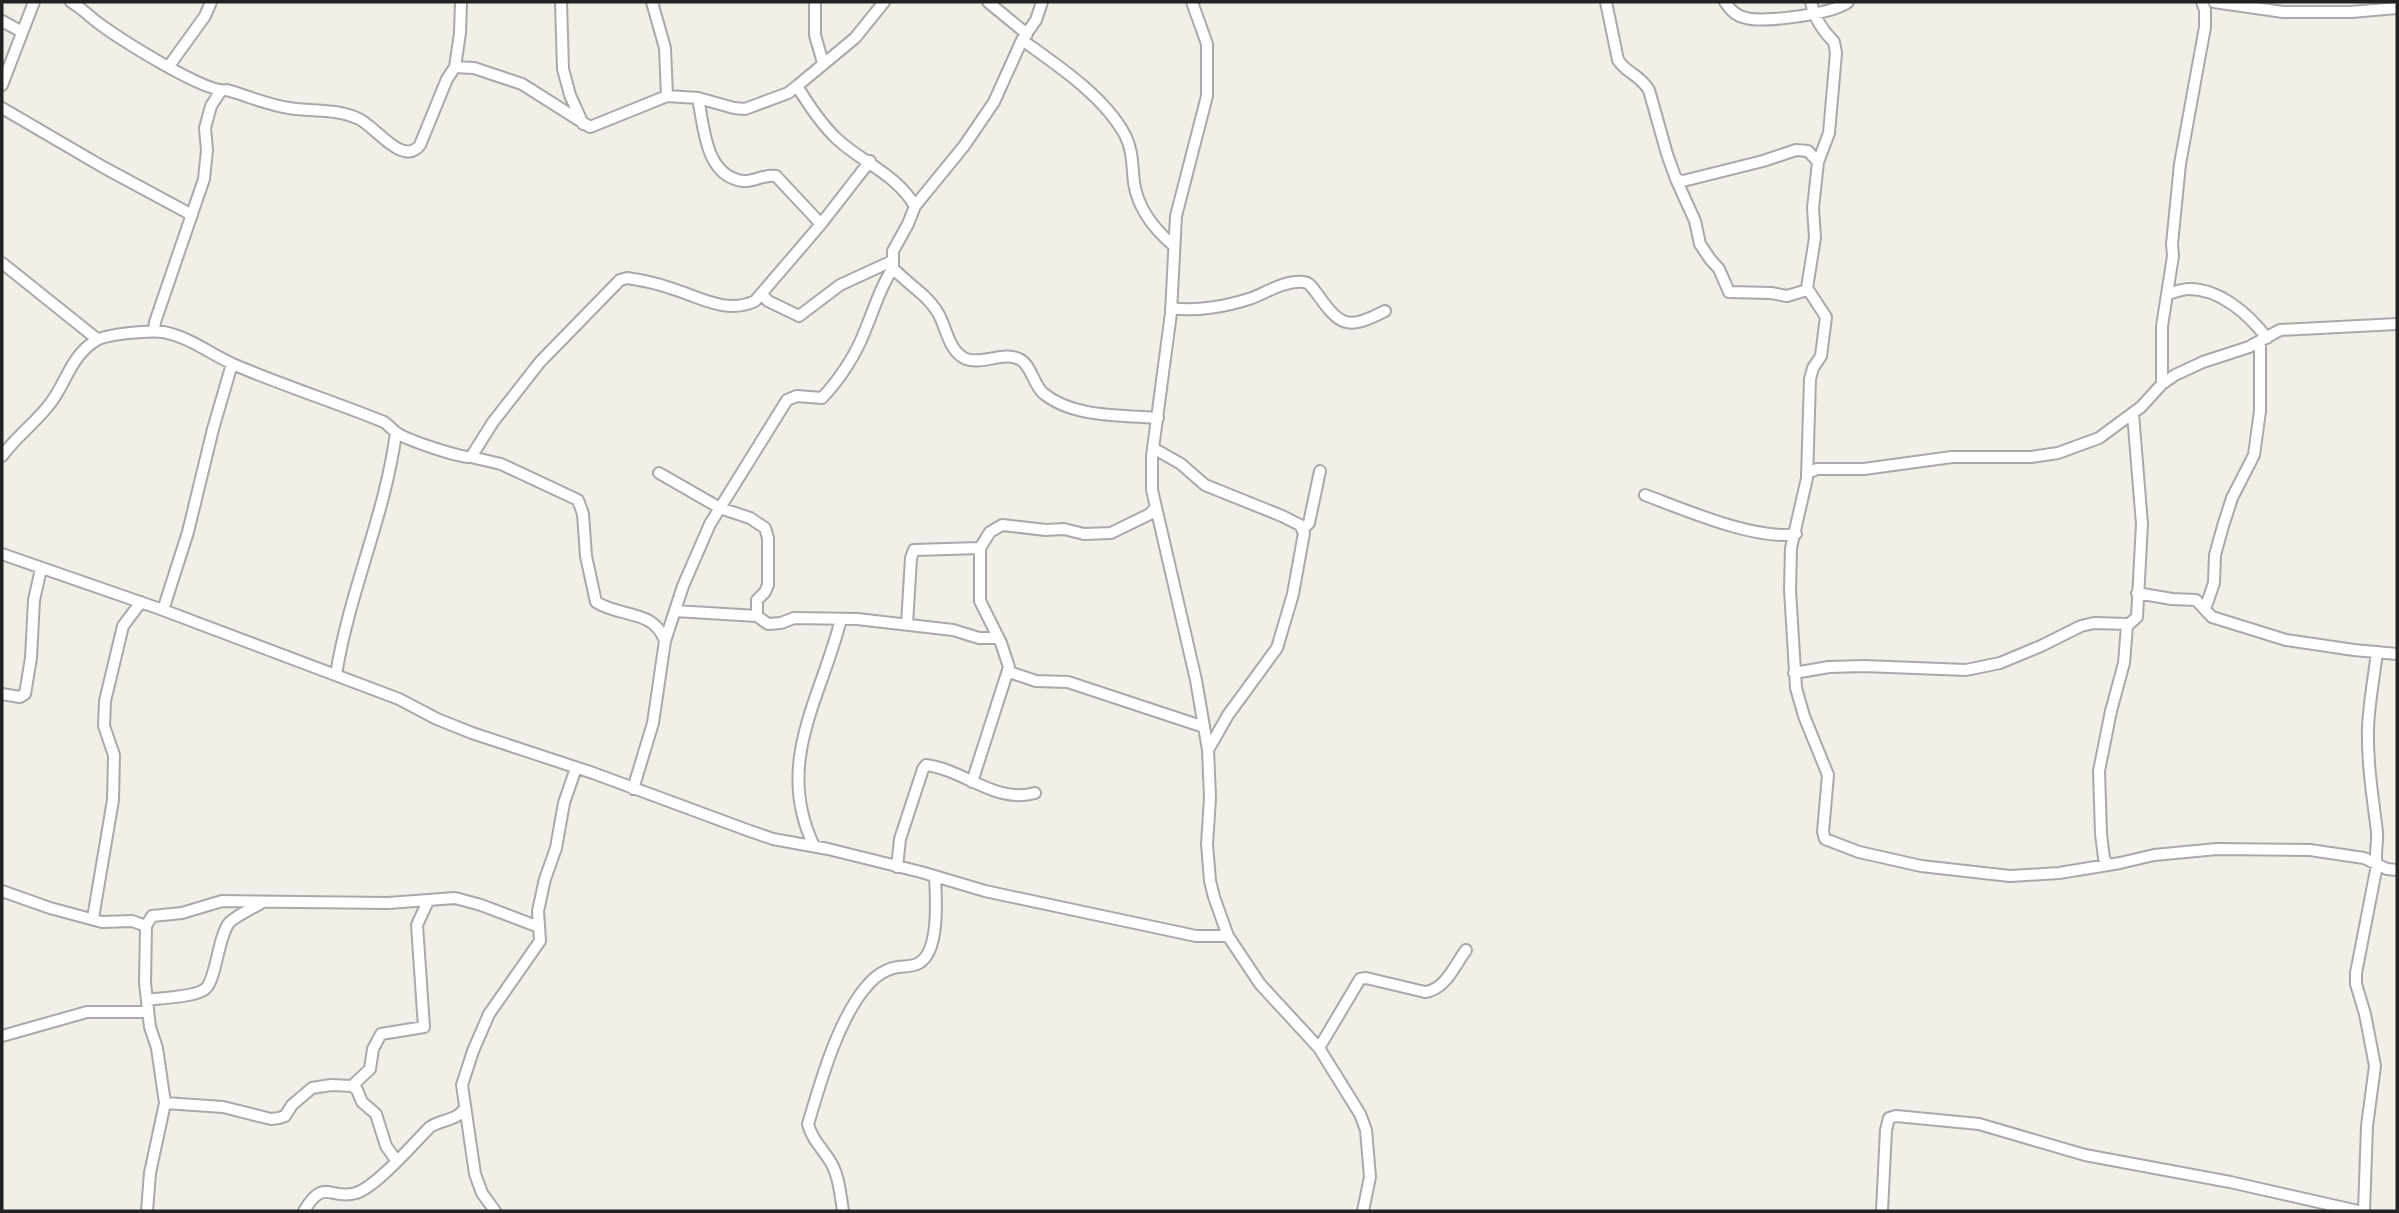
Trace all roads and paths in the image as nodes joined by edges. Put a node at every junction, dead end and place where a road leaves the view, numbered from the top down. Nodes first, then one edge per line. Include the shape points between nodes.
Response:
1 (34, 2) edge
2 (71, 2) edge
3 (211, 2) edge
4 (461, 2) edge
5 (561, 2) edge
6 (652, 2) edge
7 (815, 2) edge
8 (884, 2) edge
9 (988, 2) edge
10 (1042, 2) edge
11 (1192, 2) edge
12 (1606, 2) edge
13 (1725, 2) edge
14 (1811, 2) edge
15 (1848, 2) edge
16 (2202, 2) edge
17 (2214, 2) edge
18 (2397, 8) edge
19 (1814, 14) junction
20 (2, 21) edge
21 (22, 33) junction
22 (1025, 37) junction
23 (823, 63) junction
24 (169, 66) junction
25 (455, 67) junction
26 (2, 85) edge
27 (797, 86) junction
28 (220, 92) junction
29 (667, 96) junction
30 (698, 98) junction
31 (2, 108) edge
32 (583, 124) junction
33 (870, 161) junction
34 (1818, 162) junction
35 (1676, 179) junction
36 (915, 206) junction
37 (192, 215) junction
38 (821, 224) junction
39 (1173, 245) junction
40 (2, 263) edge
41 (893, 265) junction
42 (1807, 290) junction
43 (762, 294) junction
44 (2168, 294) junction
45 (1171, 308) junction
46 (1385, 312) dead end
47 (2397, 324) edge
48 (154, 331) junction
49 (97, 339) junction
50 (2264, 340) junction
51 (232, 364) junction
52 (2162, 384) junction
53 (2133, 414) junction
54 (1158, 418) junction
55 (396, 433) junction
56 (1153, 448) junction
57 (2, 456) edge
58 (471, 457) junction
59 (1320, 471) dead end
60 (659, 473) dead end
61 (1807, 473) junction
62 (1645, 495) dead end
63 (720, 508) junction
64 (1155, 508) junction
65 (1303, 529) junction
66 (1796, 534) junction
67 (979, 548) junction
68 (2, 554) edge
69 (41, 569) junction
70 (2137, 593) junction
71 (141, 602) junction
72 (2205, 609) junction
73 (163, 610) junction
74 (675, 611) junction
75 (757, 617) junction
76 (841, 619) junction
77 (907, 624) junction
78 (2128, 624) junction
79 (998, 638) junction
80 (665, 641) junction
81 (2377, 652) junction
82 (2397, 653) edge
83 (1009, 672) junction
84 (1794, 673) junction
85 (336, 675) junction
86 (2, 694) edge
87 (1204, 727) junction
88 (1208, 750) junction
89 (576, 768) junction
90 (972, 782) junction
91 (633, 789) junction
92 (1035, 793) dead end
93 (814, 846) junction
94 (2108, 865) junction
95 (2377, 865) junction
96 (897, 867) junction
97 (2397, 870) edge
98 (934, 876) junction
99 (2, 891) edge
100 (428, 901) junction
101 (261, 902) junction
102 (93, 918) junction
103 (146, 926) junction
104 (539, 927) junction
105 (1228, 936) junction
106 (1466, 950) dead end
107 (147, 1006) junction
108 (2, 1036) edge
109 (1319, 1048) junction
110 (352, 1086) junction
111 (165, 1103) junction
112 (465, 1108) junction
113 (396, 1160) junction
114 (147, 1211) edge
115 (304, 1211) edge
116 (495, 1211) edge
117 (843, 1211) edge
118 (1363, 1211) edge
119 (1882, 1211) edge
120 (2361, 1211) edge

1 - 21 street
2 - 24 street
3 - 24 street
4 - 25 street
5 - 32 street via 563,69
6 - 29 street via 665,48
7 - 23 street via 815,35
8 - 23 street via 855,38
9 - 22 street
10 - 22 street
11 - 39 street via 1206,44 1207,96 1180,197
12 - 35 street via 1618,60 1649,90
13 - 19 street via 1734,13 1751,19
14 - 19 street
15 - 19 street
16 - 44 street via 2205,27 2180,164
17 - 18 street via 2283,12
19 - 34 street via 1834,42 1836,53 1829,133
20 - 21 street
21 - 26 street
22 - 36 street via 994,102
22 - 39 street via 1074,78 1125,135 1146,217
23 - 27 street
24 - 28 street
25 - 28 street via 420,145 411,152 392,146 374,128 349,114 285,108 227,90
25 - 32 street via 474,68 522,84
27 - 30 street via 745,109
27 - 33 street via 836,138
28 - 37 street via 205,128 206,169
29 - 30 street
29 - 32 street via 593,127
30 - 38 street via 710,151 720,170 743,181 776,176
31 - 37 street
33 - 36 street via 902,187
33 - 38 street
34 - 35 street via 1808,151 1796,150 1683,181
34 - 42 street via 1815,239
35 - 42 street via 1700,244 1729,292 1787,296
36 - 41 street via 893,251
37 - 48 street
38 - 43 street
39 - 45 street
40 - 49 street
41 - 43 street via 840,285 799,316
41 - 54 street via 930,301 963,358 1017,357 1044,393 1065,405
41 - 63 street via 862,337 837,380 822,398 787,400
42 - 61 street via 1825,314 1826,323 1821,356 1810,379
43 - 58 street via 746,306 726,306 623,278 540,362
44 - 50 street via 2192,289 2215,296 2243,311
44 - 52 street via 2162,326
45 - 46 street via 1235,302 1302,281 1345,323
45 - 54 street
47 - 50 street via 2287,328
48 - 49 street
48 - 51 street via 191,340
49 - 57 street via 69,366 50,404
50 - 52 street via 2203,362
50 - 72 street via 2254,455 2223,526
51 - 55 street via 384,422
51 - 73 street
52 - 53 street
53 - 61 street via 2099,438 2046,455 1952,457
53 - 70 street via 2142,524
54 - 56 street
55 - 58 street via 457,457
55 - 85 street via 391,469 346,623
56 - 64 street
56 - 65 street via 1205,485 1283,516
58 - 80 street via 501,464 578,500 596,602 651,621 661,628
59 - 65 street via 1309,523
60 - 63 street
61 - 66 street
62 - 66 street via 1701,517 1774,535
63 - 74 street via 699,545
63 - 75 street via 765,528 768,585 757,600
64 - 67 street via 1111,533 1002,525 990,532
64 - 87 street
65 - 88 street via 1300,565 1277,648
66 - 84 street via 1790,590
67 - 77 street via 913,551
67 - 79 street via 980,601
68 - 69 street
69 - 71 street
69 - 86 street via 25,692 20,697
70 - 72 street via 2196,600
70 - 78 street via 2136,618
71 - 73 street
71 - 102 street via 123,626 105,701 104,726 114,755 113,800
72 - 81 street via 2212,617 2286,640
73 - 85 street
74 - 75 street
74 - 80 street
75 - 76 street via 768,624 794,618
76 - 77 street
76 - 93 street via 809,717 797,776 804,827
77 - 79 street
78 - 84 street via 2081,626 2000,663 1966,670 1864,666
78 - 94 street via 2124,663 2099,771 2101,834
79 - 83 street
80 - 91 street via 653,723
81 - 82 street
81 - 95 street via 2368,745
83 - 87 street via 1036,681 1063,681
83 - 90 street
84 - 94 street via 1804,716 1828,773 1823,834 1828,840 1921,866 2002,875 2042,875
85 - 89 street via 472,733
87 - 88 street
88 - 105 street via 1208,869
89 - 91 street
89 - 104 street via 545,879
90 - 92 street via 1011,796
90 - 96 street via 940,767 924,767 900,839
91 - 93 street via 773,839
93 - 96 street
94 - 95 street via 2217,849 2310,850 2364,858
95 - 97 street
95 - 120 street via 2356,973 2375,1066
96 - 98 street
98 - 105 street via 1196,936
98 - 117 street via 935,919 927,956 918,964 879,972 855,1001 831,1053 808,1124 836,1174
99 - 102 street
100 - 101 street
100 - 104 street via 464,900
100 - 110 street via 417,925 424,1027 381,1034 370,1069
101 - 103 street via 213,902 182,913 154,915
101 - 107 street via 229,923 205,990
102 - 103 street
103 - 107 street
104 - 112 street via 538,946 489,1014 473,1051 463,1085
105 - 109 street via 1270,997
106 - 109 street via 1434,991 1360,979
107 - 108 street via 87,1012
107 - 111 street
109 - 118 street via 1366,1130 1370,1177
110 - 111 street via 312,1088 285,1116 271,1119 223,1107
110 - 113 street via 376,1114 386,1146
111 - 114 street
112 - 113 street via 458,1116 430,1127
112 - 116 street via 475,1174
113 - 115 street via 359,1191 323,1191
119 - 120 street via 1887,1126 1889,1118 1896,1116 1979,1124 2085,1155

